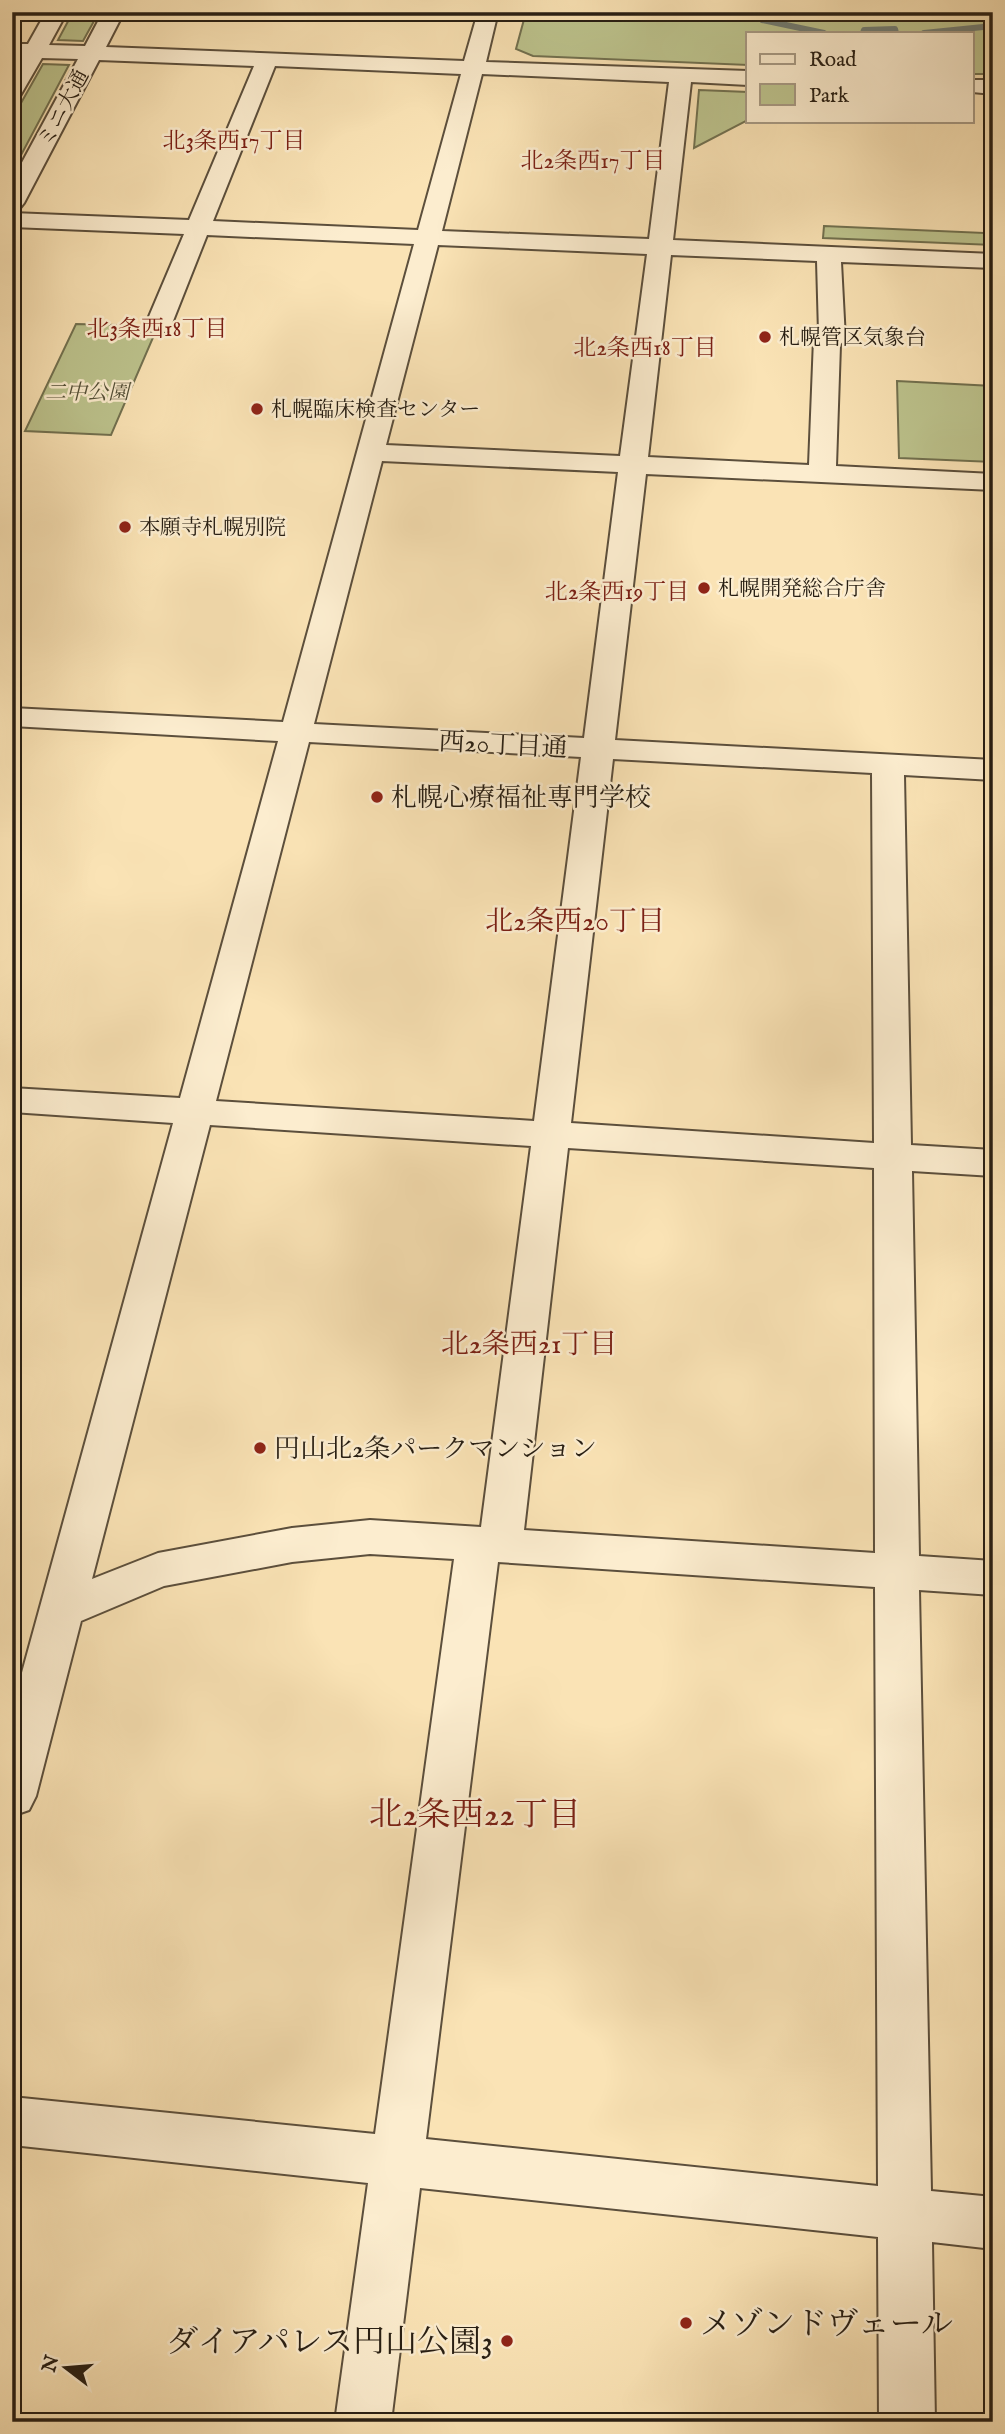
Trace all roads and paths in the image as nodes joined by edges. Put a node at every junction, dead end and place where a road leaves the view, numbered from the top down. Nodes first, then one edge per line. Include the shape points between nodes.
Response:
1 (57, 12) edge
2 (114, 12) edge
3 (488, 12) edge
4 (12, 50) edge
5 (36, 51) junction
6 (92, 53) junction
7 (267, 60) junction
8 (473, 67) junction
9 (681, 75) junction
10 (746, 78) edge
11 (974, 86) edge
12 (993, 87) edge
13 (12, 91) edge
14 (12, 203) edge
15 (12, 220) edge
16 (200, 228) junction
17 (428, 238) junction
18 (660, 247) junction
19 (830, 254) junction
20 (993, 261) edge
21 (158, 326) dead end
22 (370, 452) junction
23 (633, 465) junction
24 (822, 474) junction
25 (993, 482) edge
26 (12, 717) edge
27 (296, 733) junction
28 (600, 749) junction
29 (888, 764) junction
30 (993, 770) edge
31 (12, 1100) edge
32 (195, 1112) junction
33 (550, 1135) junction
34 (893, 1157) junction
35 (993, 1163) edge
36 (489, 1545) junction
37 (896, 1571) junction
38 (993, 1578) edge
39 (62, 1610) junction
40 (12, 1796) edge
41 (12, 2122) edge
42 (397, 2161) junction
43 (905, 2214) junction
44 (993, 2223) edge
45 (363, 2422) edge
46 (907, 2422) edge

1 - 5 street, ミニ大通
2 - 6 street, ミニ大通
3 - 8 street
4 - 5 street
5 - 6 street
5 - 13 street, ミニ大通
6 - 7 street
6 - 14 street, ミニ大通
7 - 8 street
7 - 16 street
8 - 9 street
8 - 17 street
9 - 10 street
9 - 18 street
11 - 12 street
15 - 16 street
16 - 17 street
16 - 21 street
17 - 18 street
17 - 22 street
18 - 19 street
18 - 23 street
19 - 20 street
19 - 24 street via 832,339 827,339
22 - 23 street
22 - 27 street
23 - 24 street
23 - 28 street
24 - 25 street
26 - 27 street, 西20丁目通
27 - 28 street, 西20丁目通
27 - 32 street
28 - 29 street, 西20丁目通
28 - 33 street
29 - 30 street, 西20丁目通
29 - 34 street
31 - 32 street
32 - 33 street
32 - 39 street
33 - 34 street
33 - 36 street
34 - 35 street
34 - 37 street
36 - 37 street
36 - 39 street via 370,1537 292,1545 158,1570
36 - 42 street
37 - 38 street
37 - 43 street
39 - 40 street
41 - 42 street
42 - 43 street
42 - 45 street
43 - 44 street
43 - 46 street

